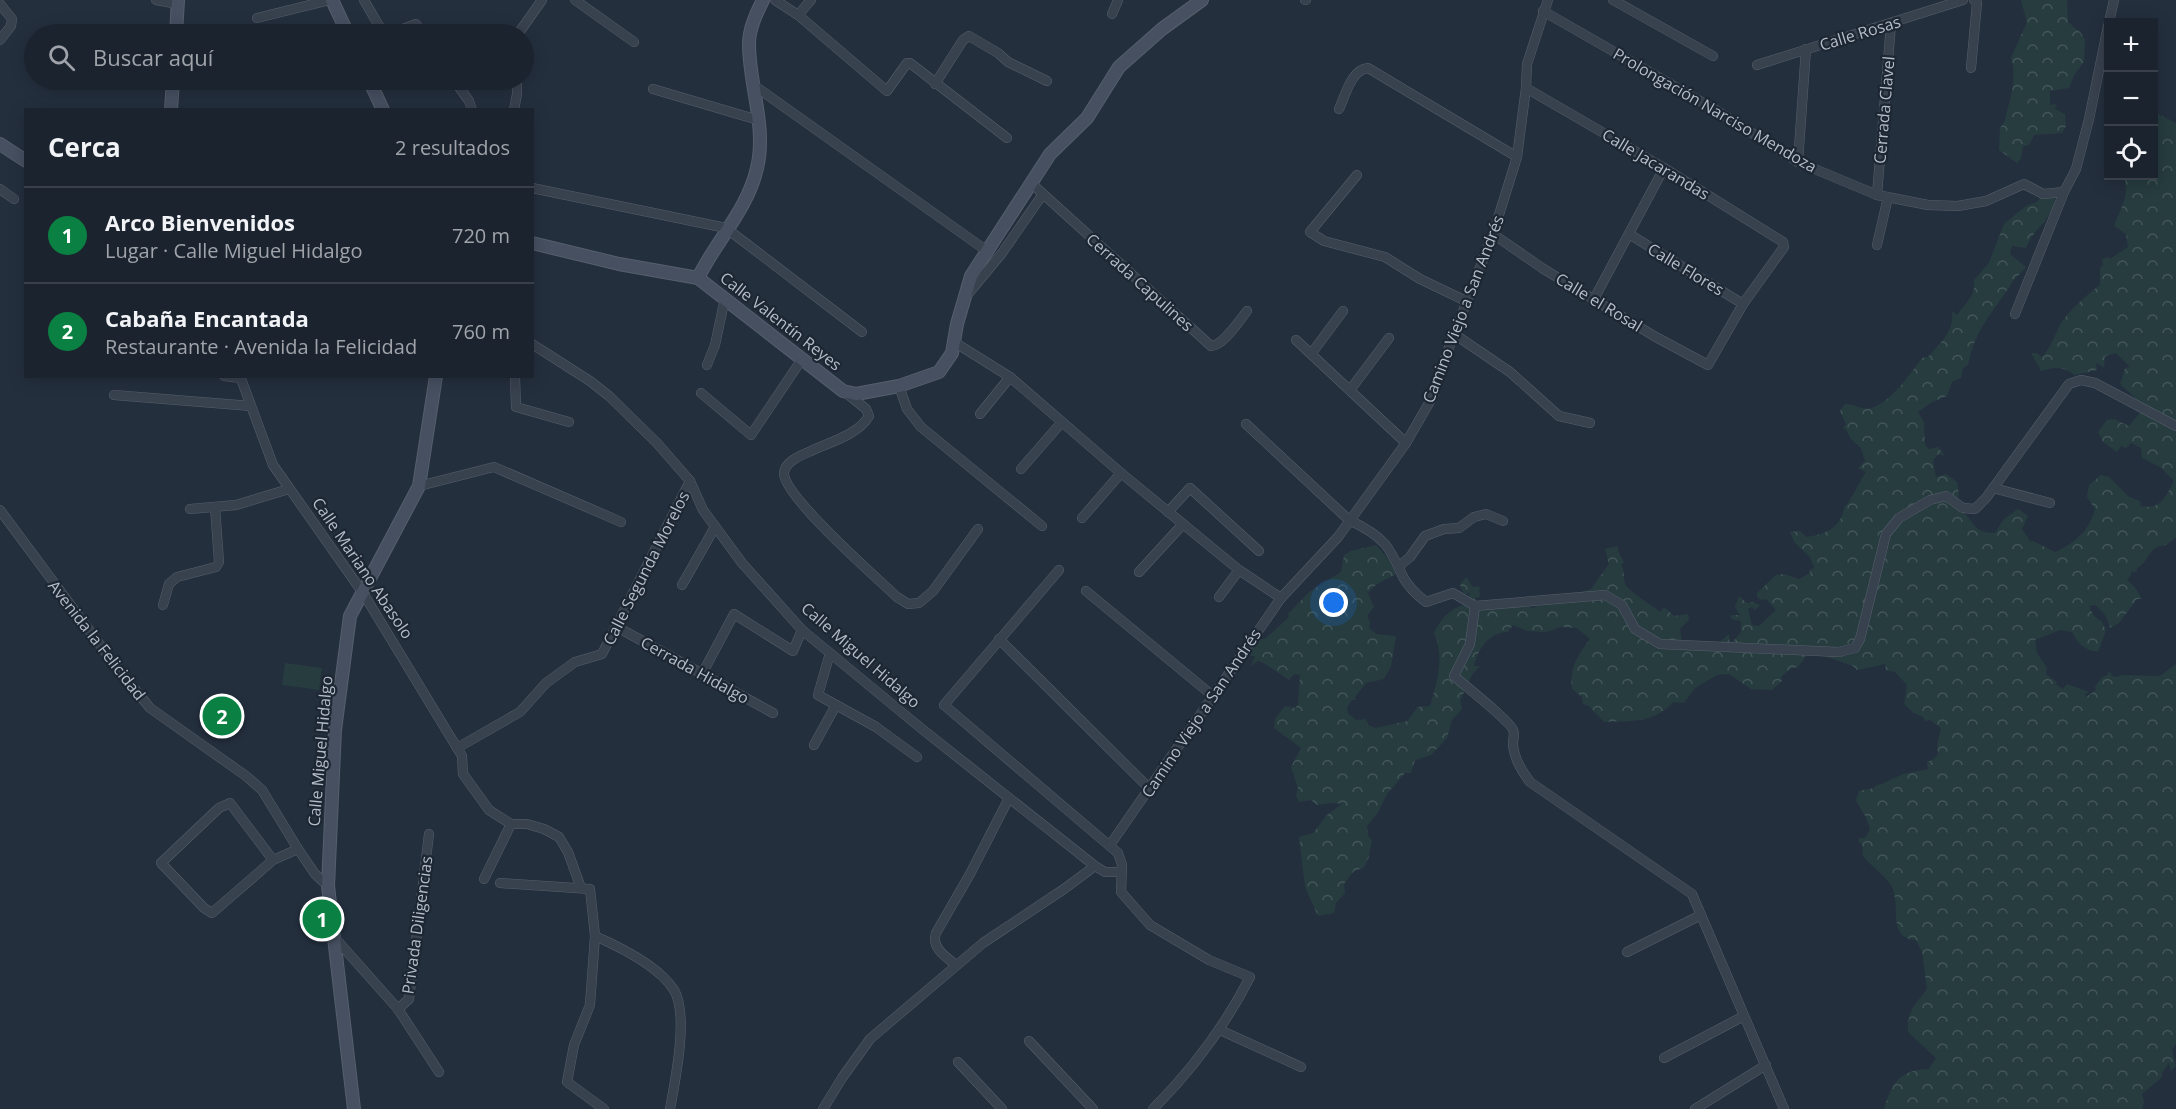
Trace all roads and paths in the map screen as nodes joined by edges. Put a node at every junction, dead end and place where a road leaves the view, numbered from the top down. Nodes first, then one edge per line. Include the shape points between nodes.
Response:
1 (156, 0) edge
2 (331, 0) edge
3 (364, 0) edge
4 (542, 0) edge
5 (576, 0) edge
6 (763, 0) edge
7 (775, 0) edge
8 (812, 0) edge
9 (1118, 0) edge
10 (1202, 0) edge
11 (1613, 0) edge
12 (1963, 0) edge
13 (1974, 0) edge
14 (2114, 0) edge
15 (178, 2) edge
16 (1545, 3) edge
17 (0, 4) edge
18 (1112, 14) dead end
19 (798, 15) junction
20 (257, 18) dead end
21 (2110, 18) edge
22 (177, 24) edge
23 (343, 24) edge
24 (378, 24) edge
25 (525, 24) edge
26 (1891, 24) junction
27 (0, 40) edge
28 (634, 42) dead end
29 (2104, 48) edge
30 (1806, 49) junction
31 (1713, 56) dead end
32 (1757, 65) dead end
33 (1971, 68) dead end
34 (1047, 81) dead end
35 (752, 84) junction
36 (935, 84) junction
37 (653, 88) dead end
38 (1527, 88) junction
39 (172, 90) edge
40 (374, 90) edge
41 (461, 90) edge
42 (517, 90) edge
43 (171, 108) edge
44 (382, 108) edge
45 (471, 108) edge
46 (514, 108) edge
47 (1339, 109) dead end
48 (758, 120) junction
49 (1007, 138) dead end
50 (0, 144) edge
51 (1517, 157) junction
52 (24, 160) edge
53 (1798, 162) junction
54 (1664, 168) junction
55 (1356, 175) dead end
56 (1031, 183) junction
57 (534, 188) edge
58 (0, 189) edge
59 (2064, 192) junction
60 (1043, 194) junction
61 (1877, 195) junction
62 (1888, 197) junction
63 (14, 199) dead end
64 (726, 228) junction
65 (1493, 234) junction
66 (1629, 234) junction
67 (534, 243) edge
68 (1876, 245) dead end
69 (987, 251) junction
70 (698, 278) junction
71 (725, 298) junction
72 (1594, 299) junction
73 (963, 301) junction
74 (1466, 301) junction
75 (1743, 304) junction
76 (1247, 311) dead end
77 (1343, 311) dead end
78 (2015, 314) dead end
79 (862, 332) dead end
80 (1454, 334) junction
81 (1389, 338) dead end
82 (1296, 339) dead end
83 (954, 342) junction
84 (534, 345) edge
85 (1311, 354) junction
86 (802, 359) junction
87 (707, 365) dead end
88 (1010, 377) junction
89 (240, 378) edge
90 (436, 378) edge
91 (515, 378) edge
92 (899, 386) junction
93 (1350, 390) junction
94 (843, 391) junction
95 (701, 393) dead end
96 (114, 395) dead end
97 (251, 406) junction
98 (980, 414) dead end
99 (569, 422) dead end
100 (1061, 423) junction
101 (1590, 423) dead end
102 (1246, 424) dead end
103 (2176, 426) edge
104 (1406, 443) junction
105 (1021, 469) dead end
106 (1121, 473) junction
107 (690, 481) junction
108 (419, 486) junction
109 (1993, 488) junction
110 (289, 489) junction
111 (2050, 503) dead end
112 (215, 507) junction
113 (190, 508) dead end
114 (0, 510) edge
115 (1168, 512) junction
116 (1082, 518) dead end
117 (1350, 520) junction
118 (1503, 521) dead end
119 (621, 522) dead end
120 (1183, 524) junction
121 (1042, 526) dead end
122 (715, 527) junction
123 (978, 529) dead end
124 (1259, 551) dead end
125 (1399, 566) junction
126 (1059, 570) dead end
127 (1239, 570) junction
128 (1139, 572) dead end
129 (682, 585) dead end
130 (1086, 591) dead end
131 (363, 593) junction
132 (1219, 597) dead end
133 (1281, 598) junction
134 (163, 605) dead end
135 (1475, 606) junction
136 (617, 627) junction
137 (802, 630) junction
138 (999, 639) junction
139 (830, 653) junction
140 (702, 674) junction
141 (1213, 696) junction
142 (836, 705) junction
143 (773, 713) dead end
144 (814, 745) dead end
145 (457, 748) junction
146 (917, 757) dead end
147 (1149, 789) junction
148 (1008, 798) junction
149 (512, 824) junction
150 (429, 834) dead end
151 (1110, 845) junction
152 (298, 849) junction
153 (273, 860) junction
154 (1095, 866) junction
155 (1121, 872) junction
156 (484, 879) dead end
157 (500, 883) dead end
158 (328, 886) junction
159 (586, 889) junction
160 (1701, 915) junction
161 (595, 936) junction
162 (334, 937) junction
163 (1627, 952) dead end
164 (956, 965) junction
165 (398, 1009) junction
166 (1744, 1016) junction
167 (1220, 1030) junction
168 (1029, 1041) dead end
169 (1664, 1058) dead end
170 (958, 1062) dead end
171 (1766, 1065) junction
172 (1301, 1067) dead end
173 (439, 1072) dead end
174 (354, 1109) edge
175 (604, 1109) edge
176 (670, 1109) edge
177 (823, 1109) edge
178 (1002, 1109) edge
179 (1093, 1109) edge
180 (1153, 1109) edge
181 (1695, 1109) edge
182 (1785, 1109) edge

1 - 15 street
2 - 20 street
2 - 23 street
3 - 24 street
4 - 25 street
5 - 28 street
6 - 35 street via 749,42
7 - 19 street
8 - 19 street
9 - 18 street
10 - 56 street, Calle Valentín Reyes via 1119,67 1087,118 1050,154
11 - 31 street
12 - 26 street, Calle Rosas
13 - 33 street via 1977,3
14 - 21 street
15 - 22 street
16 - 38 street, Camino Viejo a San Andrés via 1527,64
16 - 53 street, Prolongación Narciso Mendoza
17 - 27 street via 12,18
19 - 36 street via 887,92 907,63
26 - 30 street, Calle Rosas
26 - 61 street, Cerrada Clavel
29 - 59 street via 2076,169
30 - 32 street, Calle Rosas
30 - 53 street
34 - 36 street via 1008,62 969,36
35 - 48 street
35 - 69 street
36 - 49 street
37 - 48 street
38 - 51 street, Camino Viejo a San Andrés
38 - 54 street, Calle Jacarandas
39 - 43 street
40 - 44 street
41 - 45 street
42 - 46 street
47 - 51 street via 1355,73 1368,68
48 - 64 street via 757,169
50 - 52 street
51 - 65 street, Camino Viejo a San Andrés
53 - 61 street, Prolongación Narciso Mendoza
54 - 66 street
54 - 75 street, Calle Jacarandas via 1784,244
55 - 74 street via 1310,232 1324,241 1385,257 1419,279
56 - 60 street, Cerrada Capulines
56 - 69 street, Calle Valentín Reyes
57 - 64 street
58 - 63 street
59 - 62 street, Prolongación Narciso Mendoza via 2043,194 2024,184 1986,201 1958,206
59 - 78 street
60 - 73 street via 1002,254
60 - 76 street, Cerrada Capulines via 1211,346 1216,347
61 - 62 street, Prolongación Narciso Mendoza
62 - 68 street
64 - 70 street
64 - 79 street
65 - 72 street, Calle el Rosal
65 - 74 street, Camino Viejo a San Andrés
66 - 72 street
66 - 75 street, Calle Flores
67 - 70 street, Calle Valentín Reyes
69 - 73 street, Calle Valentín Reyes via 970,276
70 - 71 street, Calle Valentín Reyes
71 - 86 street, Calle Valentín Reyes
71 - 87 street
72 - 75 street, Calle el Rosal via 1708,365
73 - 83 street, Calle Valentín Reyes
74 - 80 street, Camino Viejo a San Andrés
77 - 85 street
80 - 101 street via 1510,372 1559,416
80 - 104 street, Camino Viejo a San Andrés via 1433,396
81 - 93 street
82 - 85 street
83 - 88 street
83 - 92 street, Calle Valentín Reyes via 952,353 939,372
84 - 107 street, Calle Miguel Hidalgo via 609,396
85 - 93 street
86 - 94 street, Calle Valentín Reyes
86 - 95 street via 752,435
88 - 98 street
88 - 100 street
89 - 97 street, Calle Mariano Abasolo
90 - 108 street, Calle Miguel Hidalgo
91 - 99 street via 516,407
92 - 94 street, Calle Valentín Reyes via 856,394
92 - 121 street via 907,409 921,427
93 - 104 street
94 - 123 street via 866,409 864,424 786,466 787,484 810,513 908,604 920,603 933,591
96 - 97 street
97 - 110 street, Calle Mariano Abasolo via 273,465
100 - 105 street
100 - 106 street
102 - 117 street
103 - 109 street via 2095,383 2081,380 2069,384
104 - 117 street, Camino Viejo a San Andrés
106 - 115 street
106 - 116 street
107 - 122 street, Calle Miguel Hidalgo
107 - 136 street, Calle Segunda Morelos
108 - 119 street via 494,467
108 - 131 street, Calle Miguel Hidalgo
109 - 111 street
109 - 135 street via 1975,509 1963,508 1946,496 1930,500 1899,518 1886,534 1860,639 1855,648 1838,652 1660,644 1635,629 1622,605 1605,595
110 - 112 street via 236,505
110 - 131 street, Calle Mariano Abasolo
112 - 113 street
112 - 134 street via 219,562 216,567 177,577 169,584
114 - 152 street, Avenida la Felicidad via 150,708 262,790
115 - 120 street
115 - 124 street via 1190,488
117 - 125 street via 1385,544
117 - 133 street, Camino Viejo a San Andrés
118 - 125 street via 1486,514 1459,528 1425,536
120 - 127 street
120 - 128 street
122 - 129 street
122 - 137 street, Calle Miguel Hidalgo
125 - 135 street via 1404,579 1426,602 1453,593
126 - 138 street
127 - 132 street
127 - 133 street
130 - 141 street
131 - 145 street, Calle Mariano Abasolo
131 - 158 street, Calle Miguel Hidalgo via 350,616 335,730
133 - 141 street, Camino Viejo a San Andrés
135 - 160 street via 1470,644 1454,676 1513,729 1513,745 1521,770 1530,782 1692,894
136 - 140 street, Cerrada Hidalgo
136 - 145 street, Calle Segunda Morelos via 602,654 575,662 546,683 520,712
137 - 139 street, Calle Miguel Hidalgo
137 - 140 street via 793,651 734,614
138 - 147 street
138 - 151 street via 944,705
139 - 142 street via 819,695
139 - 148 street, Calle Miguel Hidalgo
140 - 143 street, Cerrada Hidalgo
141 - 147 street, Camino Viejo a San Andrés
142 - 144 street
142 - 146 street via 876,727
145 - 149 street, Calle Mariano Abasolo via 462,756 463,774 489,810
147 - 151 street, Camino Viejo a San Andrés
148 - 154 street, Calle Miguel Hidalgo
148 - 164 street via 936,933 935,946
149 - 156 street
149 - 159 street via 527,824 559,837
150 - 165 street, Privada Diligencias via 409,999
151 - 155 street via 1118,854
152 - 153 street
152 - 158 street, Avenida la Felicidad
153 - 153 street via 212,913 161,863 219,808 230,803
154 - 155 street via 1105,872
154 - 164 street
155 - 167 street via 1121,892 1150,925 1209,960 1250,977
157 - 159 street
158 - 162 street, Calle Miguel Hidalgo
159 - 161 street
160 - 163 street
160 - 166 street
161 - 175 street via 590,1005 574,1045 567,1082
161 - 176 street via 638,958 674,990 680,1033
162 - 165 street
162 - 174 street, Calle Miguel Hidalgo
164 - 177 street via 870,1039
165 - 173 street, Privada Diligencias
166 - 169 street
166 - 171 street
167 - 172 street
167 - 180 street via 1180,1082
168 - 179 street
170 - 178 street
171 - 181 street
171 - 182 street

